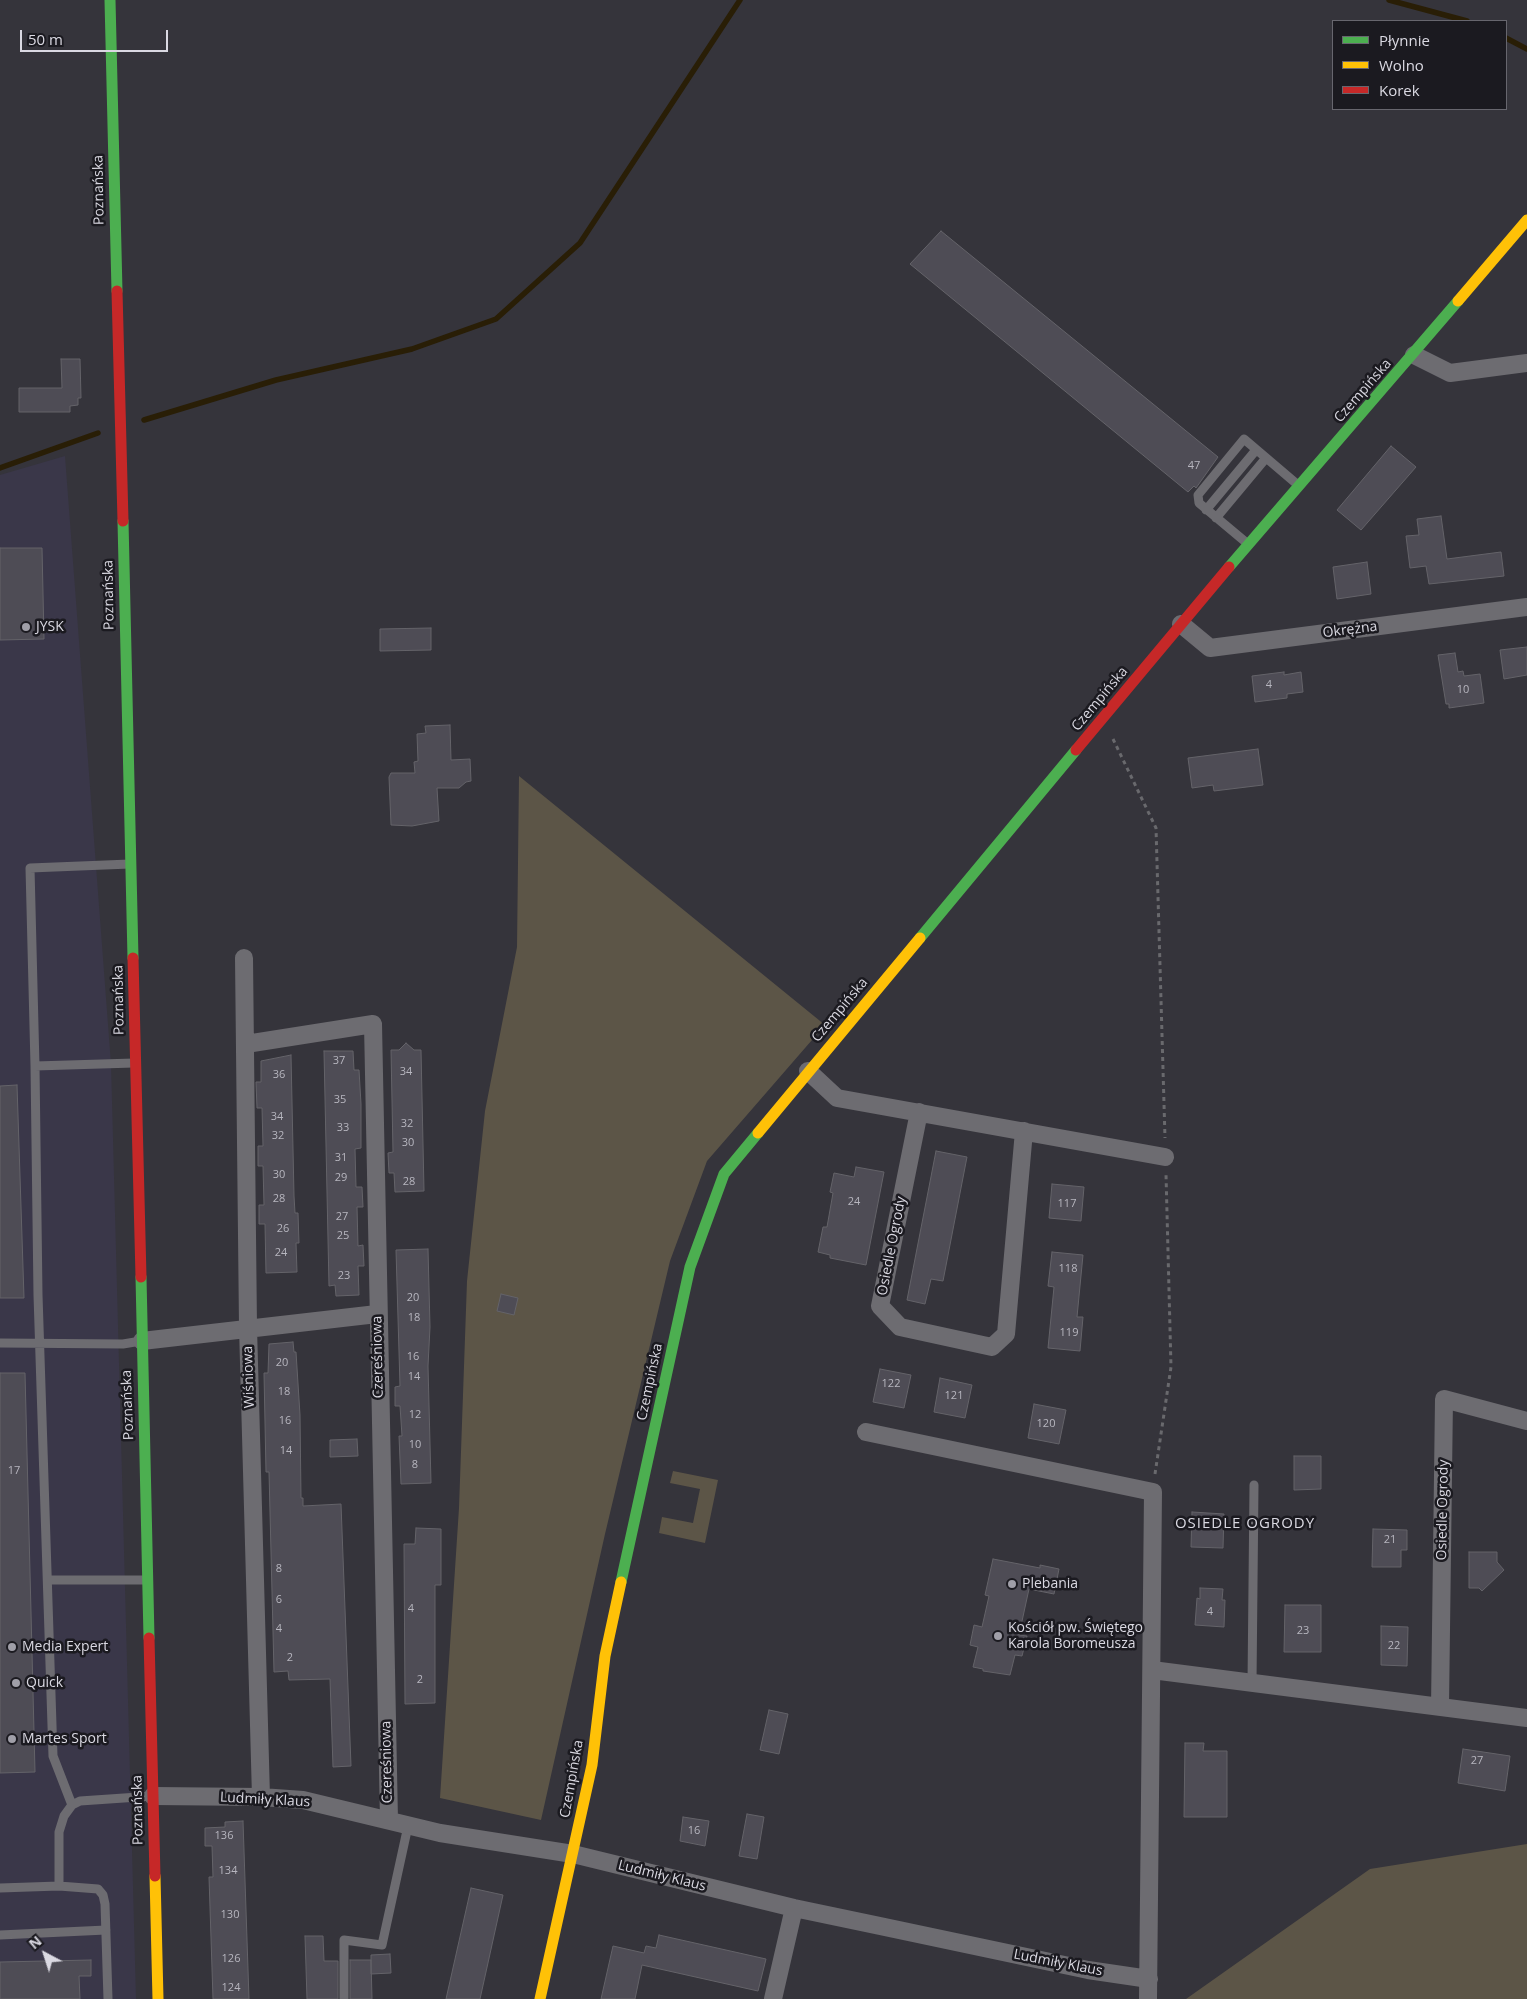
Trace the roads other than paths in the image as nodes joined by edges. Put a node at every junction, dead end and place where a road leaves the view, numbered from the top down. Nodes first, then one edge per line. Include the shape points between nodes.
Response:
1 (110, 0) edge
2 (1527, 220) edge
3 (1414, 355) junction
4 (1527, 363) edge
5 (1256, 450) junction
6 (1266, 458) junction
7 (1300, 486) junction
8 (1206, 510) junction
9 (1216, 518) junction
10 (1249, 545) junction
11 (1527, 607) edge
12 (1181, 624) junction
13 (130, 864) junction
14 (244, 958) dead end
15 (246, 1044) junction
16 (135, 1063) junction
17 (35, 1066) junction
18 (808, 1071) junction
19 (919, 1112) junction
20 (1024, 1131) junction
21 (1165, 1157) road end
22 (377, 1314) junction
23 (248, 1327) junction
24 (142, 1341) junction
25 (0, 1343) edge
26 (40, 1343) junction
27 (1527, 1421) edge
28 (866, 1432) dead end
29 (1254, 1486) dead end
30 (48, 1580) junction
31 (148, 1580) junction
32 (1152, 1670) junction
33 (1252, 1683) junction
34 (1440, 1707) junction
35 (1527, 1718) edge
36 (153, 1796) junction
37 (261, 1797) junction
38 (72, 1805) junction
39 (388, 1820) junction
40 (408, 1826) junction
41 (573, 1854) junction
42 (59, 1886) junction
43 (0, 1888) edge
44 (794, 1908) junction
45 (106, 1930) junction
46 (0, 1935) edge
47 (1149, 1979) junction
48 (108, 1999) edge
49 (158, 1999) edge
50 (344, 1999) edge
51 (540, 1999) edge
52 (772, 1999) edge
53 (1148, 1999) edge

1 - 13 street, Poznańska
2 - 3 street, Czempińska
3 - 4 street via 1450,373
3 - 7 street, Czempińska
5 - 6 lane
5 - 8 lane
5 - 8 lane via 1244,440 1238,446 1198,495 1198,503
6 - 7 lane
6 - 9 lane
7 - 10 street, Czempińska
8 - 9 lane
9 - 10 lane
10 - 12 street, Czempińska
11 - 12 street, Okrężna via 1210,648
12 - 18 street, Czempińska
13 - 16 street, Poznańska
13 - 17 lane via 30,868
14 - 15 street, Wiśniowa
15 - 22 street, Czereśniowa via 373,1024
15 - 23 street, Wiśniowa
16 - 17 lane
16 - 24 street, Poznańska
17 - 26 lane
18 - 19 street via 837,1098
18 - 41 street, Czempińska via 724,1174 690,1266 605,1656 592,1765
19 - 20 street
19 - 20 street, Osiedle Ogrody via 880,1306 900,1327 992,1347 1006,1334
20 - 21 street
22 - 23 street
22 - 39 street, Czereśniowa
23 - 24 street
23 - 37 street, Wiśniowa
24 - 26 lane via 123,1344
24 - 31 street, Poznańska
25 - 26 lane
26 - 30 lane
27 - 34 street, Osiedle Ogrody via 1444,1399
28 - 32 street via 1153,1492
29 - 33 lane
30 - 31 lane
30 - 38 lane via 53,1756
31 - 36 street, Poznańska
32 - 33 street
32 - 47 street
33 - 34 street
34 - 35 street
36 - 37 street, Ludmiły Klaus
36 - 38 lane via 80,1801
36 - 49 street, Poznańska
37 - 39 street, Ludmiły Klaus via 303,1800
38 - 42 lane via 59,1832
39 - 40 street, Ludmiły Klaus
40 - 41 street, Ludmiły Klaus
40 - 50 lane via 382,1945 344,1940
41 - 44 street, Ludmiły Klaus
41 - 51 street, Czempińska
42 - 43 lane
42 - 45 lane via 98,1888 104,1900
44 - 47 street, Ludmiły Klaus via 1088,1970
44 - 52 street
45 - 46 lane
45 - 48 lane
47 - 53 street

